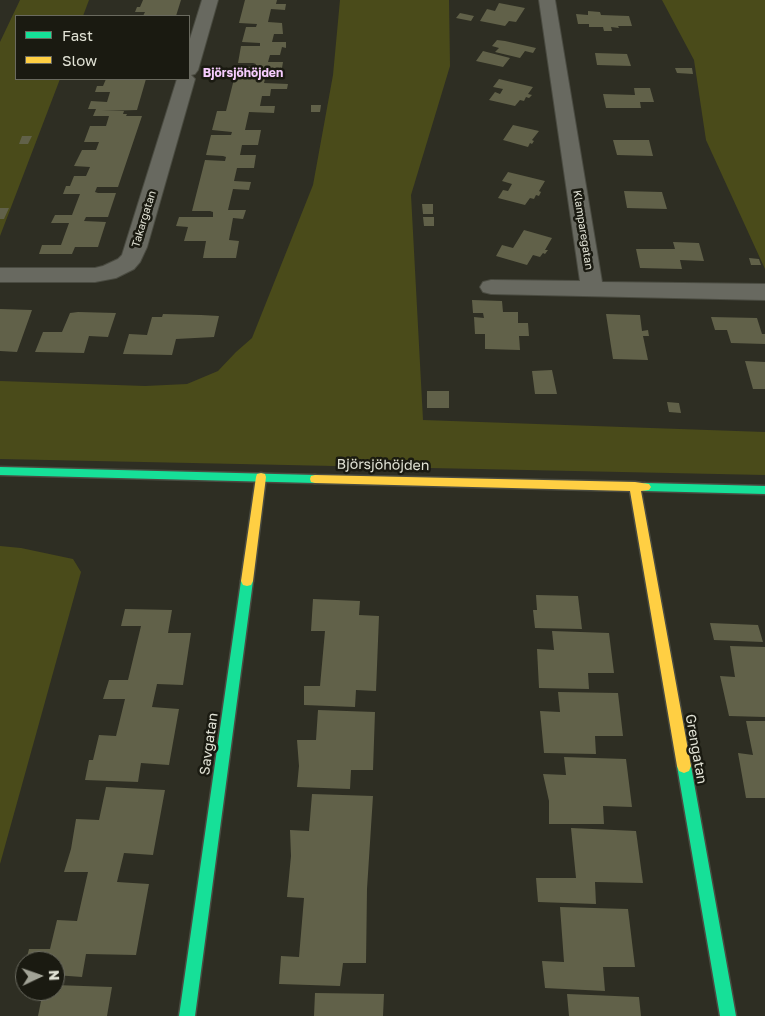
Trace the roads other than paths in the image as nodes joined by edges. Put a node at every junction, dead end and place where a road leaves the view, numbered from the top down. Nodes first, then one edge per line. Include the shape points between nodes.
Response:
1 (210, 0) edge
2 (546, 0) edge
3 (190, 67) edge
4 (186, 80) edge
5 (0, 275) edge
6 (491, 287) dead end
7 (592, 288) junction
8 (765, 292) edge
9 (0, 470) edge
10 (261, 476) junction
11 (635, 486) junction
12 (765, 490) edge
13 (187, 1016) edge
14 (728, 1016) edge

1 - 3 street
2 - 7 street, Klamparegatan
4 - 5 street, Takargatan via 136,247 126,264 95,275
6 - 7 street
7 - 8 street, Klamparegatan
9 - 10 street, Björsjöhöjden
10 - 11 street, Björsjöhöjden
10 - 13 street, Savgatan
11 - 12 street, Björsjöhöjden
11 - 14 street, Grengatan

